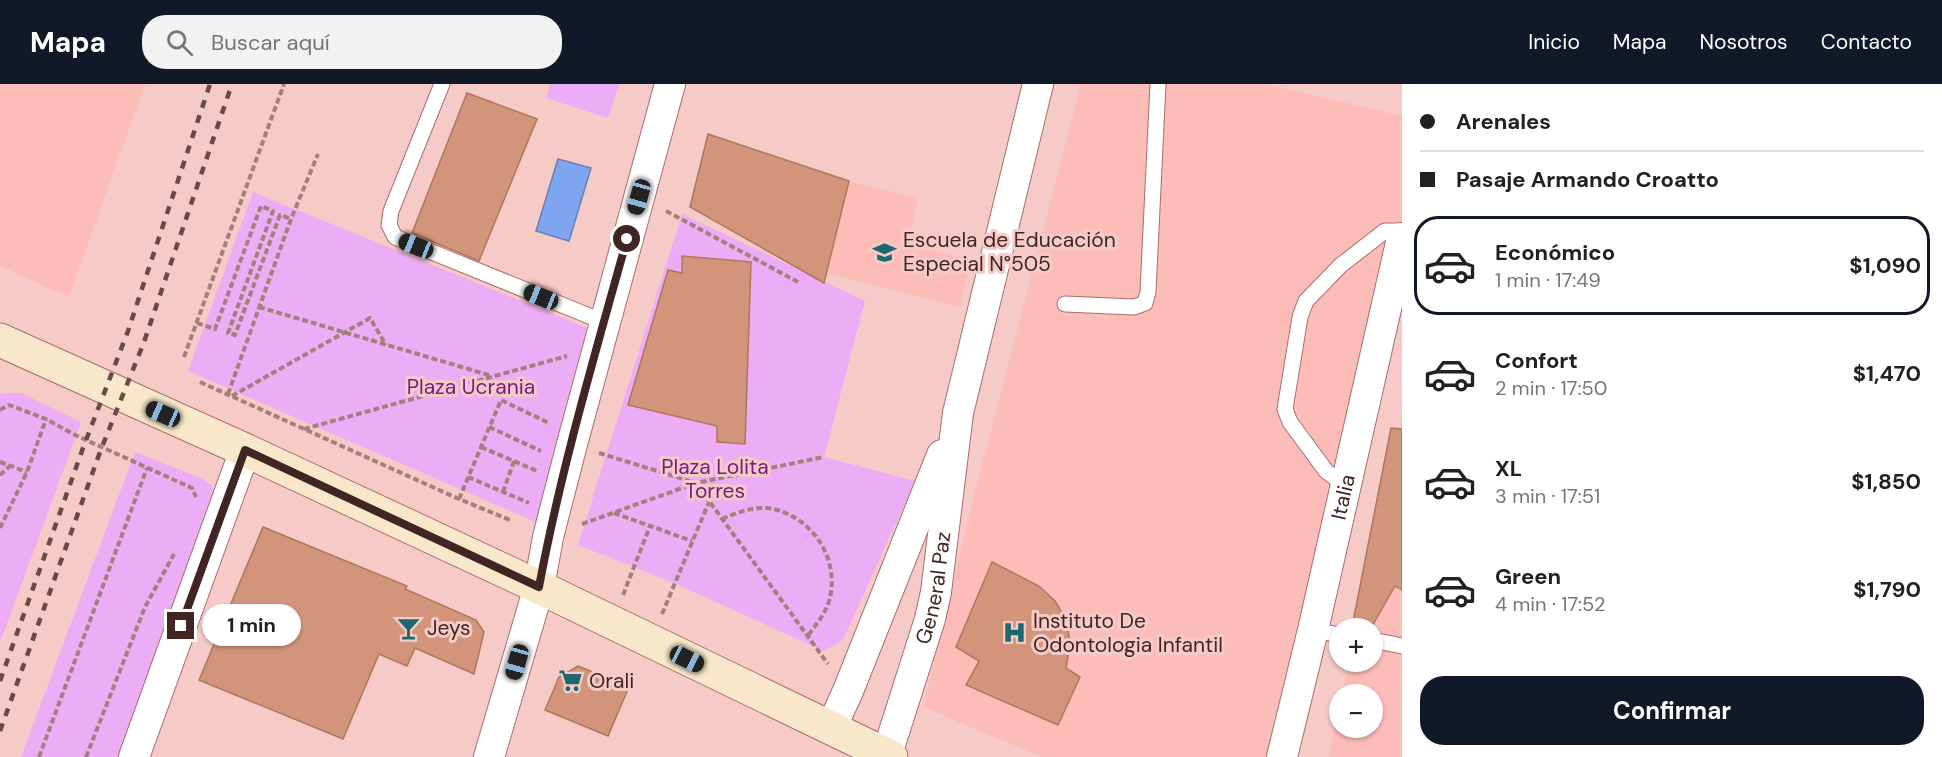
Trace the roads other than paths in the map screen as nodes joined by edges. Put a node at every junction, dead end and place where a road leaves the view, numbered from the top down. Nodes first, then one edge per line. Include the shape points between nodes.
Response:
1 (442, 84) edge
2 (670, 84) edge
3 (1038, 84) edge
4 (1158, 84) edge
5 (1402, 231) edge
6 (1402, 238) edge
7 (1065, 304) dead end
8 (600, 335) junction
9 (0, 340) edge
10 (958, 413) junction
11 (245, 450) junction
12 (1346, 486) junction
13 (539, 587) junction
14 (1326, 633) edge
15 (1383, 642) edge
16 (1402, 646) edge
17 (831, 728) junction
18 (888, 756) edge
19 (134, 757) edge
20 (489, 757) edge
21 (1282, 757) edge

1 - 8 lane via 391,211 389,225 394,237
2 - 8 street
3 - 10 street, General Paz
4 - 7 lane via 1148,292 1144,303 1134,307
5 - 12 lane via 1385,231 1341,265 1306,301 1300,316 1285,409 1290,422 1326,471
6 - 12 street, Italia
8 - 13 street
9 - 11 main road
10 - 17 street, General Paz
10 - 18 street, General Paz via 936,592
11 - 13 main road
11 - 19 street
12 - 14 street, Italia
13 - 17 main road
13 - 20 street
14 - 21 street, Italia
15 - 16 lane
17 - 18 main road

